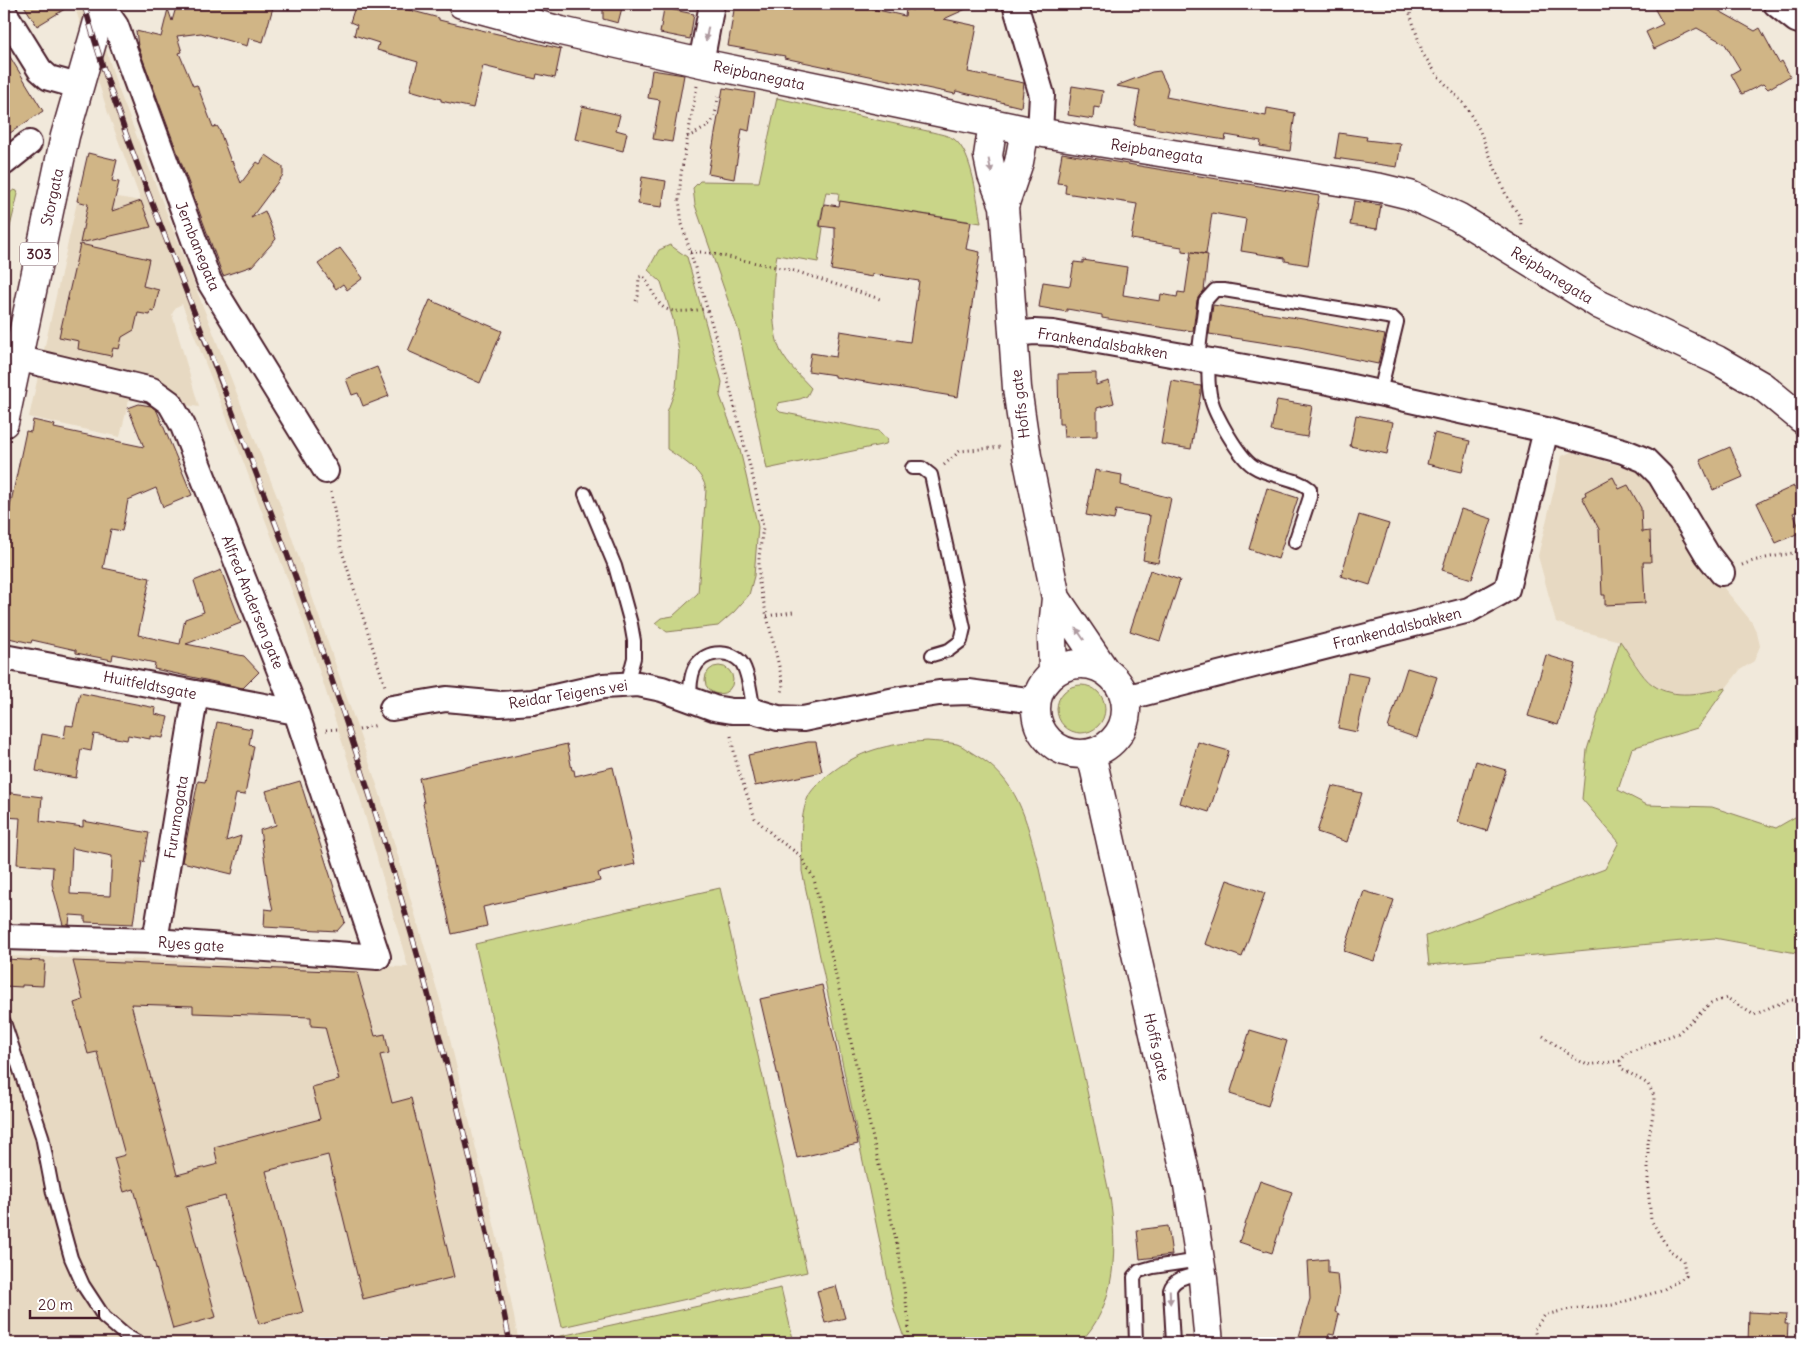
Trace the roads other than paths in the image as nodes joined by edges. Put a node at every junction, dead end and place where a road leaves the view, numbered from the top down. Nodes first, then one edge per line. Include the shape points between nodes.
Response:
1 (462, 4) edge
2 (712, 4) edge
3 (1015, 4) edge
4 (1776, 4) edge
5 (103, 5) edge
6 (4, 12) edge
7 (1802, 22) edge
8 (701, 63) junction
9 (78, 86) junction
10 (992, 123) junction
11 (1033, 131) junction
12 (28, 143) dead end
13 (4, 163) edge
14 (1004, 206) junction
15 (1013, 334) junction
16 (14, 345) edge
17 (1203, 359) junction
18 (1380, 392) junction
19 (1802, 419) edge
20 (4, 422) edge
21 (1546, 430) junction
22 (912, 468) dead end
23 (326, 471) road end
24 (585, 494) dead end
25 (1295, 542) dead end
26 (1722, 572) road end
27 (1056, 598) junction
28 (932, 655) dead end
29 (4, 657) edge
30 (1104, 669) junction
31 (1053, 672) junction
32 (627, 684) junction
33 (196, 693) junction
34 (1125, 698) junction
35 (690, 700) junction
36 (1036, 701) junction
37 (392, 708) road end
38 (754, 711) junction
39 (296, 712) junction
40 (1091, 753) junction
41 (4, 937) edge
42 (155, 941) junction
43 (378, 957) joint
44 (4, 1022) edge
45 (1201, 1266) junction
46 (139, 1343) edge
47 (1136, 1343) edge
48 (1174, 1343) edge
49 (1209, 1343) edge

1 - 8 main road, Reipbanegata
2 -> 8 street
3 - 11 street via 1042,95
4 - 7 street
5 - 9 main road, Storgata / 303
5 - 23 street, Jernbanegata via 116,26 209,281
6 - 9 street via 40,70 49,78
8 - 10 main road, Reipbanegata
9 - 16 main road, Storgata / 303
10 - 11 main road, Reipbanegata
10 -> 14 main road, Hoffs gate via 988,156
11 - 14 main road, Hoffs gate
11 - 19 main road, Reipbanegata via 1410,195 1458,217 1600,305 1717,360 1762,386
12 - 13 street
14 - 15 main road, Hoffs gate
15 - 17 street, Frankendalsbakken via 1054,333
15 - 27 main road, Hoffs gate via 1027,456
16 - 20 main road, Storgata / 303
16 - 39 street, Alfred Andersen gate via 152,390 170,403 183,426
17 - 18 street, Frankendalsbakken
17 - 18 lane via 1205,301 1215,290 1394,318 1397,322
17 - 25 lane via 1211,399 1231,441 1252,466 1302,482 1310,489
18 - 21 street, Frankendalsbakken
21 - 26 street, Frankendalsbakken via 1645,460 1660,475 1707,554
21 - 34 street, Frankendalsbakken via 1507,589 1469,610
22 - 28 lane via 922,468 931,475 964,628 961,641 949,650
24 - 32 lane via 615,566 632,624 634,658
30 -> 27 main road, Hoffs gate
27 - 31 main road, Hoffs gate
29 - 33 street, Huitfeldtsgate
30 - 31 main road via 1086,663 1068,665
30 - 34 main road via 1117,681
31 - 36 main road via 1042,685
32 - 35 street, Reidar Teigens vei via 662,689
32 - 37 street, Reidar Teigens vei via 603,686 532,702 500,704 446,699
33 - 39 street, Huitfeldtsgate
33 - 42 street, Furumogata
34 - 40 main road via 1126,716 1119,732 1108,746
35 - 38 street, Reidar Teigens vei via 714,708
35 - 38 lane via 695,666 704,657 715,653 728,655 741,662
36 - 38 street, Reidar Teigens vei via 969,692 939,693 803,719 778,718
36 - 40 main road via 1036,719 1056,748 1073,754
39 - 43 street, Alfred Andersen gate
40 - 45 main road, Hoffs gate via 1188,1185
41 - 42 street, Ryes gate
42 - 43 street, Ryes gate
44 - 46 lane via 42,1136 71,1258 83,1285 104,1317
45 - 47 lane via 1153,1267 1139,1271 1134,1277
45 -> 48 lane via 1172,1284
45 - 49 main road, Hoffs gate

